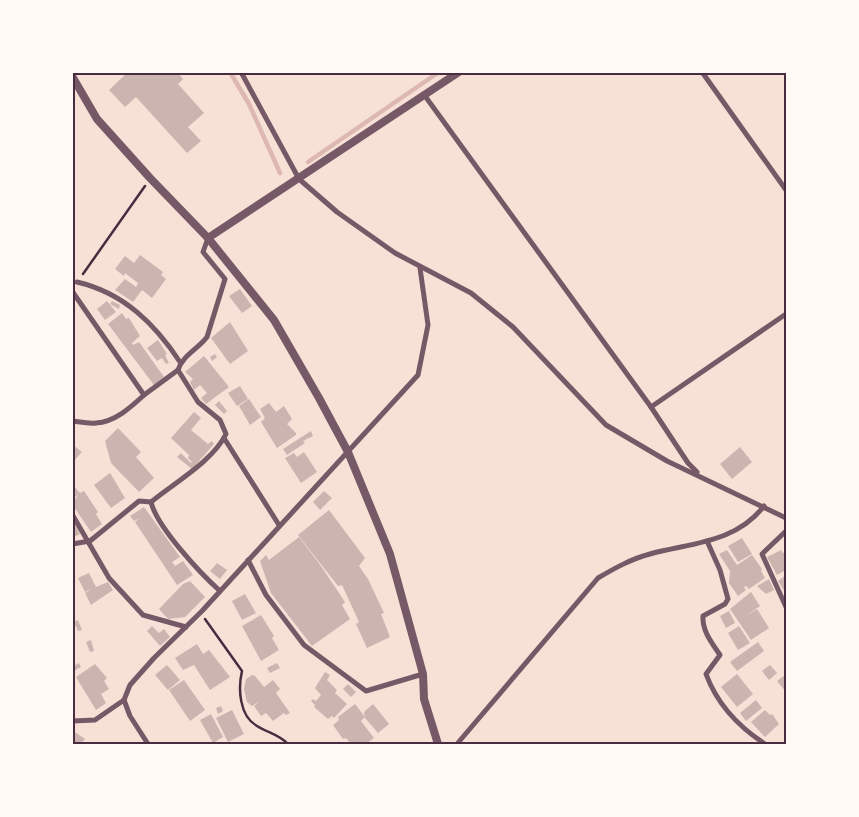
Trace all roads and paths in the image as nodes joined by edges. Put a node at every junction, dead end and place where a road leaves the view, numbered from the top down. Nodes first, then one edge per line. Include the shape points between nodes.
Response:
1 (241, 72) edge
2 (459, 72) edge
3 (702, 72) edge
4 (72, 76) edge
5 (425, 96) junction
6 (150, 178) junction
7 (299, 180) junction
8 (786, 190) edge
9 (208, 238) junction
10 (420, 268) junction
11 (78, 282) joint
12 (72, 291) edge
13 (786, 314) edge
14 (180, 362) junction
15 (178, 370) junction
16 (144, 395) junction
17 (651, 407) junction
18 (72, 421) edge
19 (224, 438) junction
20 (348, 452) junction
21 (699, 475) junction
22 (151, 502) junction
23 (764, 506) junction
24 (72, 514) edge
25 (786, 518) edge
26 (279, 525) junction
27 (786, 531) edge
28 (707, 541) junction
29 (90, 542) junction
30 (72, 544) edge
31 (248, 560) junction
32 (220, 591) junction
33 (786, 607) edge
34 (202, 611) junction
35 (186, 627) junction
36 (423, 674) junction
37 (124, 700) junction
38 (72, 721) edge
39 (148, 744) edge
40 (288, 744) edge
41 (438, 744) edge
42 (458, 744) edge
43 (765, 744) edge

1 - 7 street
2 - 5 street
3 - 8 street
4 - 6 street via 98,119
5 - 7 street
5 - 17 street
6 - 9 street
6 - 11 path
7 - 9 street
7 - 10 street via 337,212
9 - 14 street via 203,252 225,279 207,337
9 - 20 street via 274,320
10 - 20 street via 428,326 418,375
10 - 21 street via 471,293 513,327 606,425 667,461
11 - 14 street via 108,292 140,314 164,338
12 - 16 street
13 - 17 street
14 - 15 street
15 - 16 street
15 - 19 street via 198,402 220,420 226,434
16 - 18 street via 118,416 106,421
17 - 21 street
19 - 22 street via 192,473
19 - 26 street
20 - 26 street
20 - 36 street via 390,554
21 - 23 street
22 - 29 street via 139,501
22 - 32 street via 156,514 196,568
23 - 25 street
23 - 28 street via 757,516 741,526
24 - 29 street
26 - 31 street
27 - 33 street via 762,554
28 - 42 street via 650,553 598,578
28 - 43 street via 728,599 703,616 702,623 720,655 706,674 724,708 737,723
29 - 30 street
29 - 35 street via 109,578 143,615
31 - 32 street
31 - 36 street via 266,594 304,645 326,664 366,690
32 - 34 street
34 - 35 street
34 - 40 path via 242,671 238,687 249,718
35 - 37 street via 130,685
36 - 41 street via 424,699
37 - 38 street via 95,720
37 - 39 street

